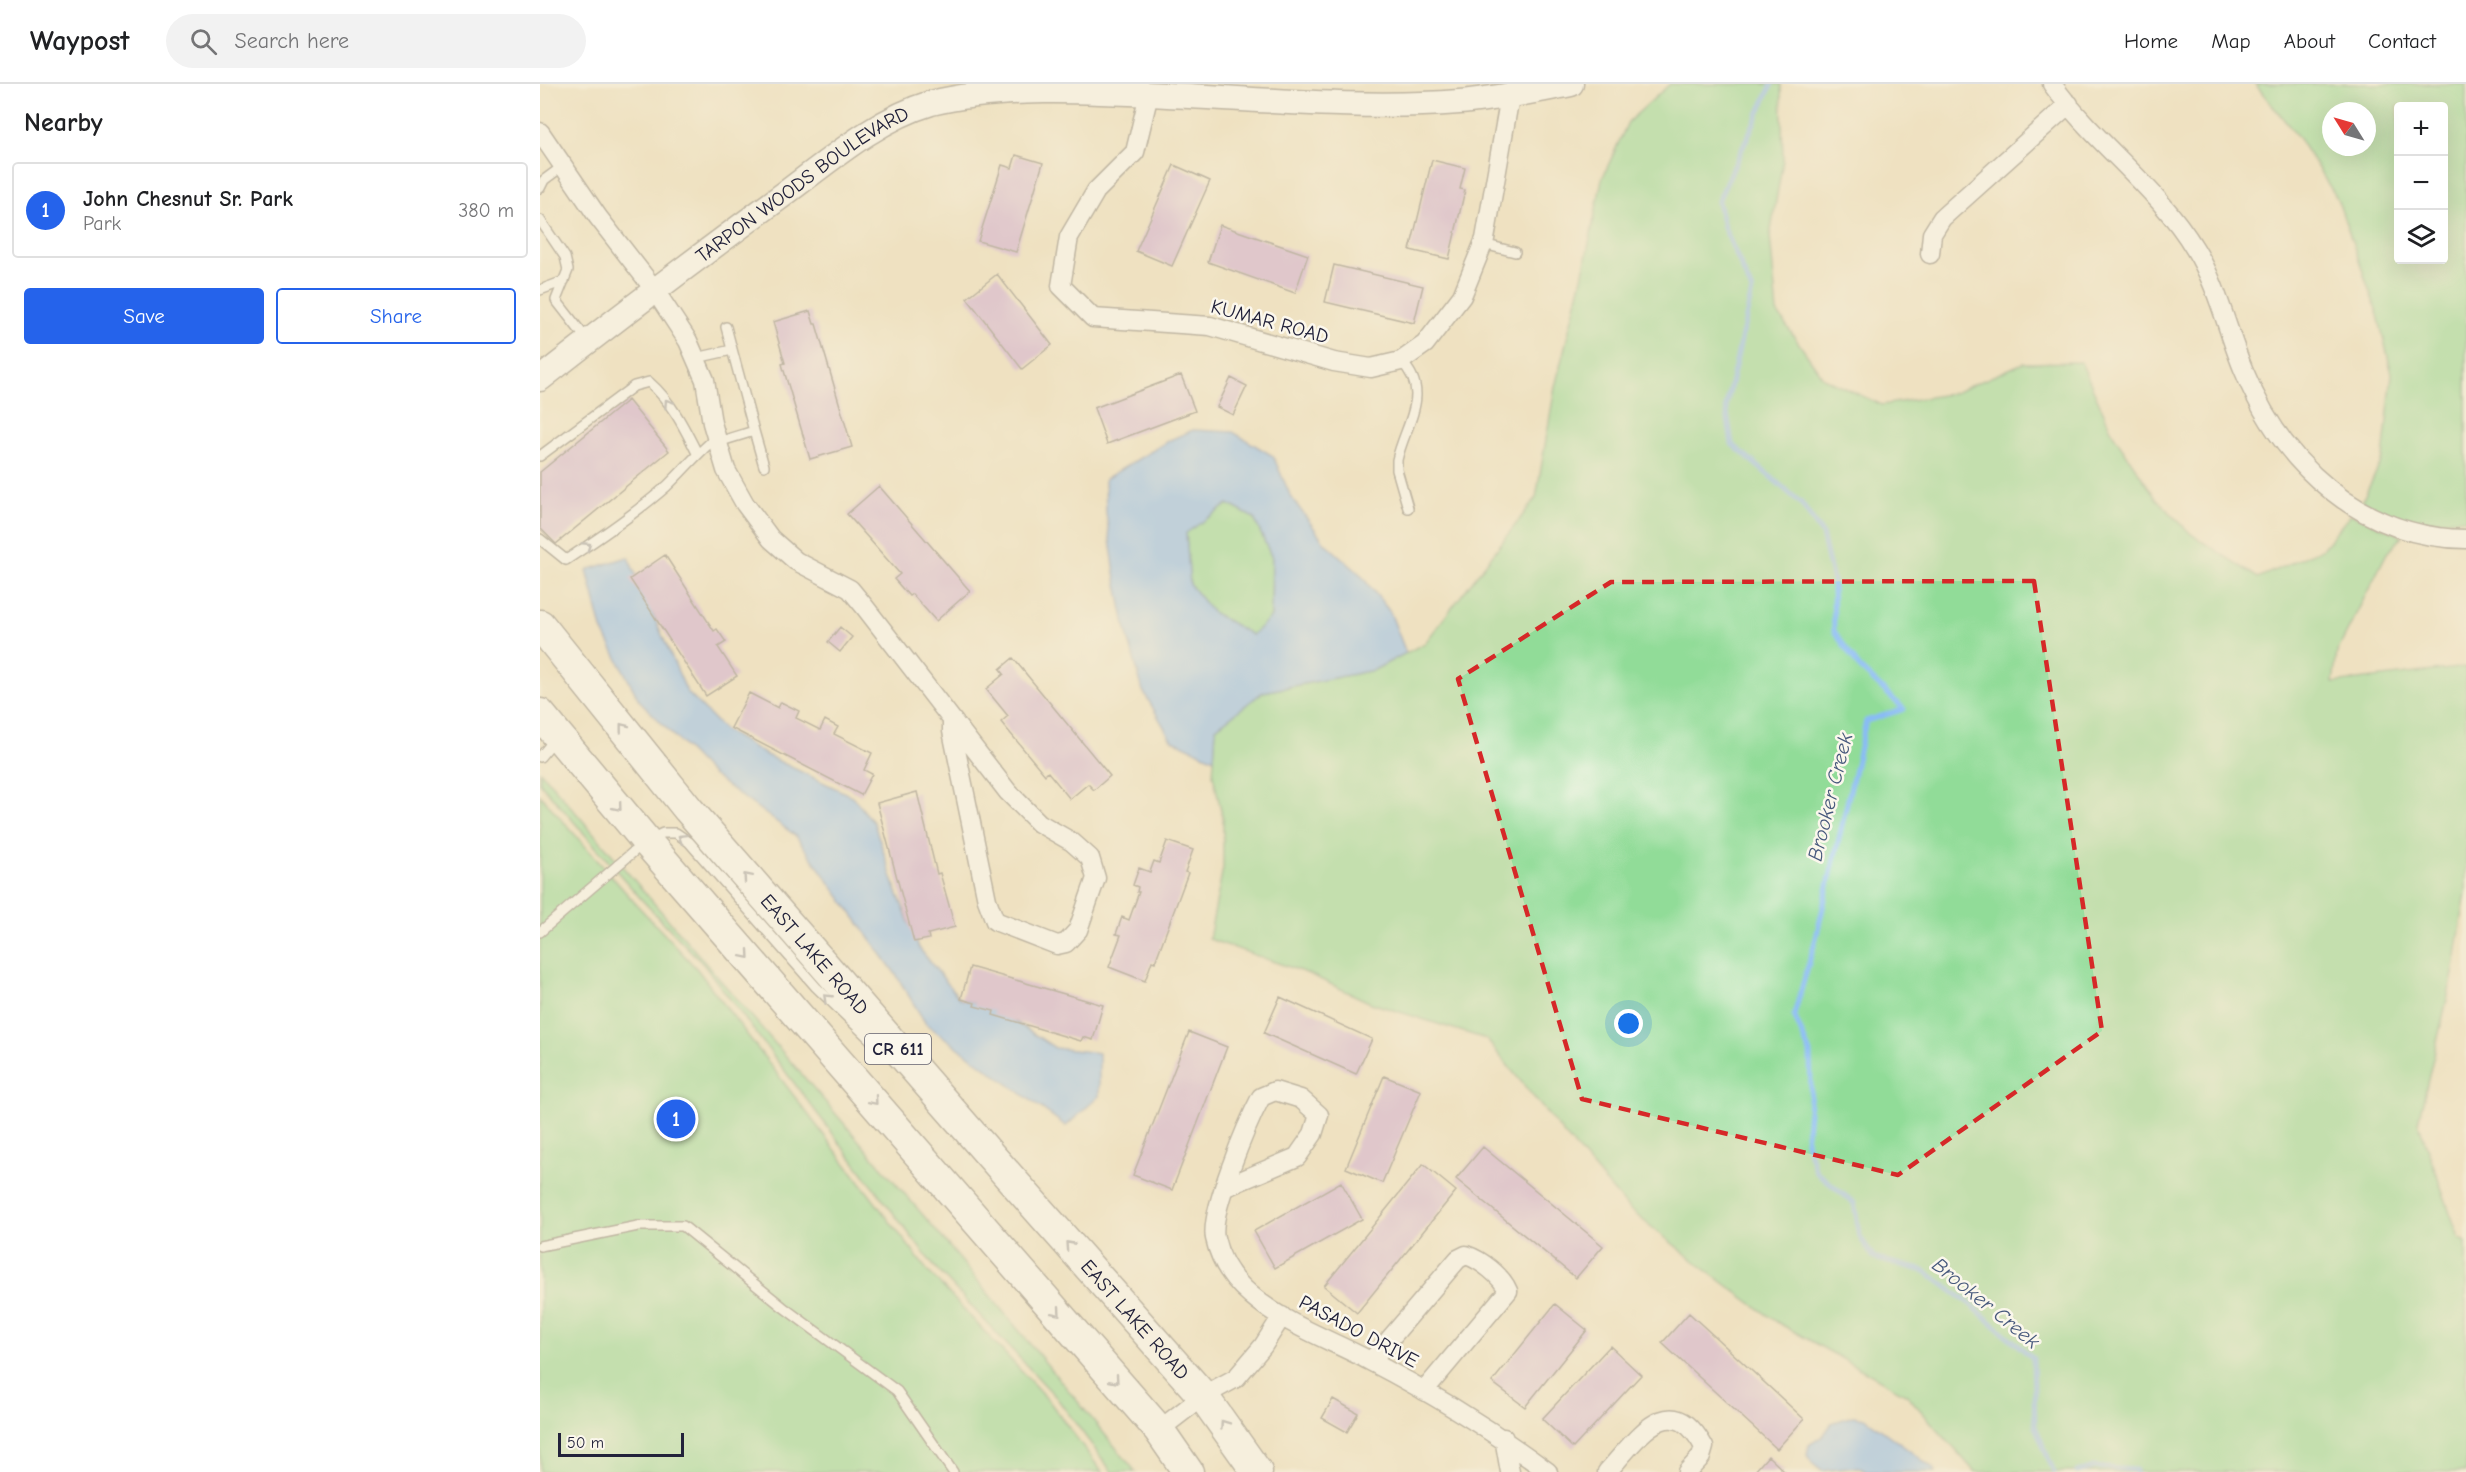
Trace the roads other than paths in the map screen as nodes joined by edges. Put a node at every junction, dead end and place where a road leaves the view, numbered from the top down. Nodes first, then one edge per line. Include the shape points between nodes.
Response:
1 (1571, 84) edge
2 (2052, 84) edge
3 (964, 90) edge
4 (1515, 91) edge
5 (1261, 92) edge
6 (1149, 94) junction
7 (2069, 105) junction
8 (540, 132) edge
9 (563, 166) junction
10 (540, 188) edge
11 (540, 220) edge
12 (1483, 244) junction
13 (1515, 252) dead end
14 (1930, 254) dead end
15 (564, 281) junction
16 (654, 288) junction
17 (540, 290) edge
18 (726, 327) dead end
19 (588, 341) junction
20 (732, 350) junction
21 (696, 358) junction
22 (1401, 361) junction
23 (540, 379) edge
24 (754, 431) junction
25 (717, 440) junction
26 (697, 453) junction
27 (540, 456) edge
28 (764, 466) dead end
29 (1408, 508) dead end
30 (540, 539) edge
31 (2466, 539) edge
32 (540, 625) edge
33 (952, 720) junction
34 (546, 736) edge
35 (646, 841) junction
36 (540, 932) edge
37 (882, 1051) dead end
38 (907, 1075) dead end
39 (990, 1155) junction
40 (1226, 1187) junction
41 (540, 1246) edge
42 (1282, 1316) junction
43 (1371, 1361) junction
44 (1424, 1391) junction
45 (1203, 1395) junction
46 (1158, 1430) junction
47 (1504, 1438) junction
48 (953, 1472) edge
49 (1188, 1472) edge
50 (1257, 1472) edge
51 (1510, 1472) edge
52 (1548, 1472) edge
53 (1607, 1472) edge
54 (1687, 1472) edge

1 - 4 street, TARPON WOODS BOULEVARD
2 - 7 street
3 - 6 street, TARPON WOODS BOULEVARD via 1060,89
3 - 16 street, TARPON WOODS BOULEVARD via 897,116 853,143
4 - 5 street, TARPON WOODS BOULEVARD via 1356,105
4 - 12 street, KUMAR ROAD
5 - 6 street, TARPON WOODS BOULEVARD
6 - 22 street, KUMAR ROAD via 1135,152 1096,191 1069,237 1061,286 1093,318 1210,326 1334,362 1371,368
7 - 14 street via 1941,218 1932,234
7 - 31 street via 2165,207 2195,249 2255,398 2296,460 2349,504 2379,519 2430,536
8 - 9 street
9 - 10 lane via 544,180
9 - 16 street
11 - 15 lane via 565,257 568,270
12 - 13 lane
12 - 22 street, KUMAR ROAD via 1462,296 1425,344
15 - 17 lane
15 - 19 lane via 556,300
16 - 19 street, TARPON WOODS BOULEVARD
16 - 21 street
18 - 20 lane
19 - 23 street, TARPON WOODS BOULEVARD
20 - 21 lane
20 - 24 lane
21 - 25 street via 705,380
22 - 29 lane via 1416,380 1416,404 1397,460
24 - 25 lane
24 - 28 lane
25 - 26 lane
25 - 33 street via 726,470 771,539 796,561 850,590
26 -> 27 lane via 663,394 649,382 634,386
30 -> 26 lane via 566,560 661,491
39 -> 32 main road, EAST LAKE ROAD / CR 611 via 688,808
33 - 33 street via 1008,792 1039,823 1072,842 1090,858 1096,878 1078,930 1066,943 1057,945 995,921 987,900
34 -> 35 main road, CR 611
35 - 36 lane
37 -> 35 lane via 816,987 689,842 676,833 663,832
35 -> 46 main road, CR 611
38 - 39 lane
45 -> 39 main road, EAST LAKE ROAD / CR 611
40 - 40 street, PASADO DRIVE via 1297,1157 1313,1134 1318,1115 1293,1096 1275,1091 1261,1096 1247,1124
40 - 42 street, PASADO DRIVE via 1217,1211 1214,1237 1227,1270 1251,1295
41 - 48 lane via 638,1226 683,1226 783,1307 897,1391
42 - 43 street, PASADO DRIVE
42 - 45 street via 1236,1378
43 - 44 street, PASADO DRIVE
43 - 44 street via 1458,1259 1473,1257 1501,1279 1508,1291
44 - 47 street, PASADO DRIVE
45 - 46 street
50 -> 45 main road, EAST LAKE ROAD / CR 611
46 - 49 main road, CR 611
47 - 51 street
47 - 52 street, PASADO DRIVE
53 - 54 street via 1652,1424 1668,1417 1680,1420 1704,1448

